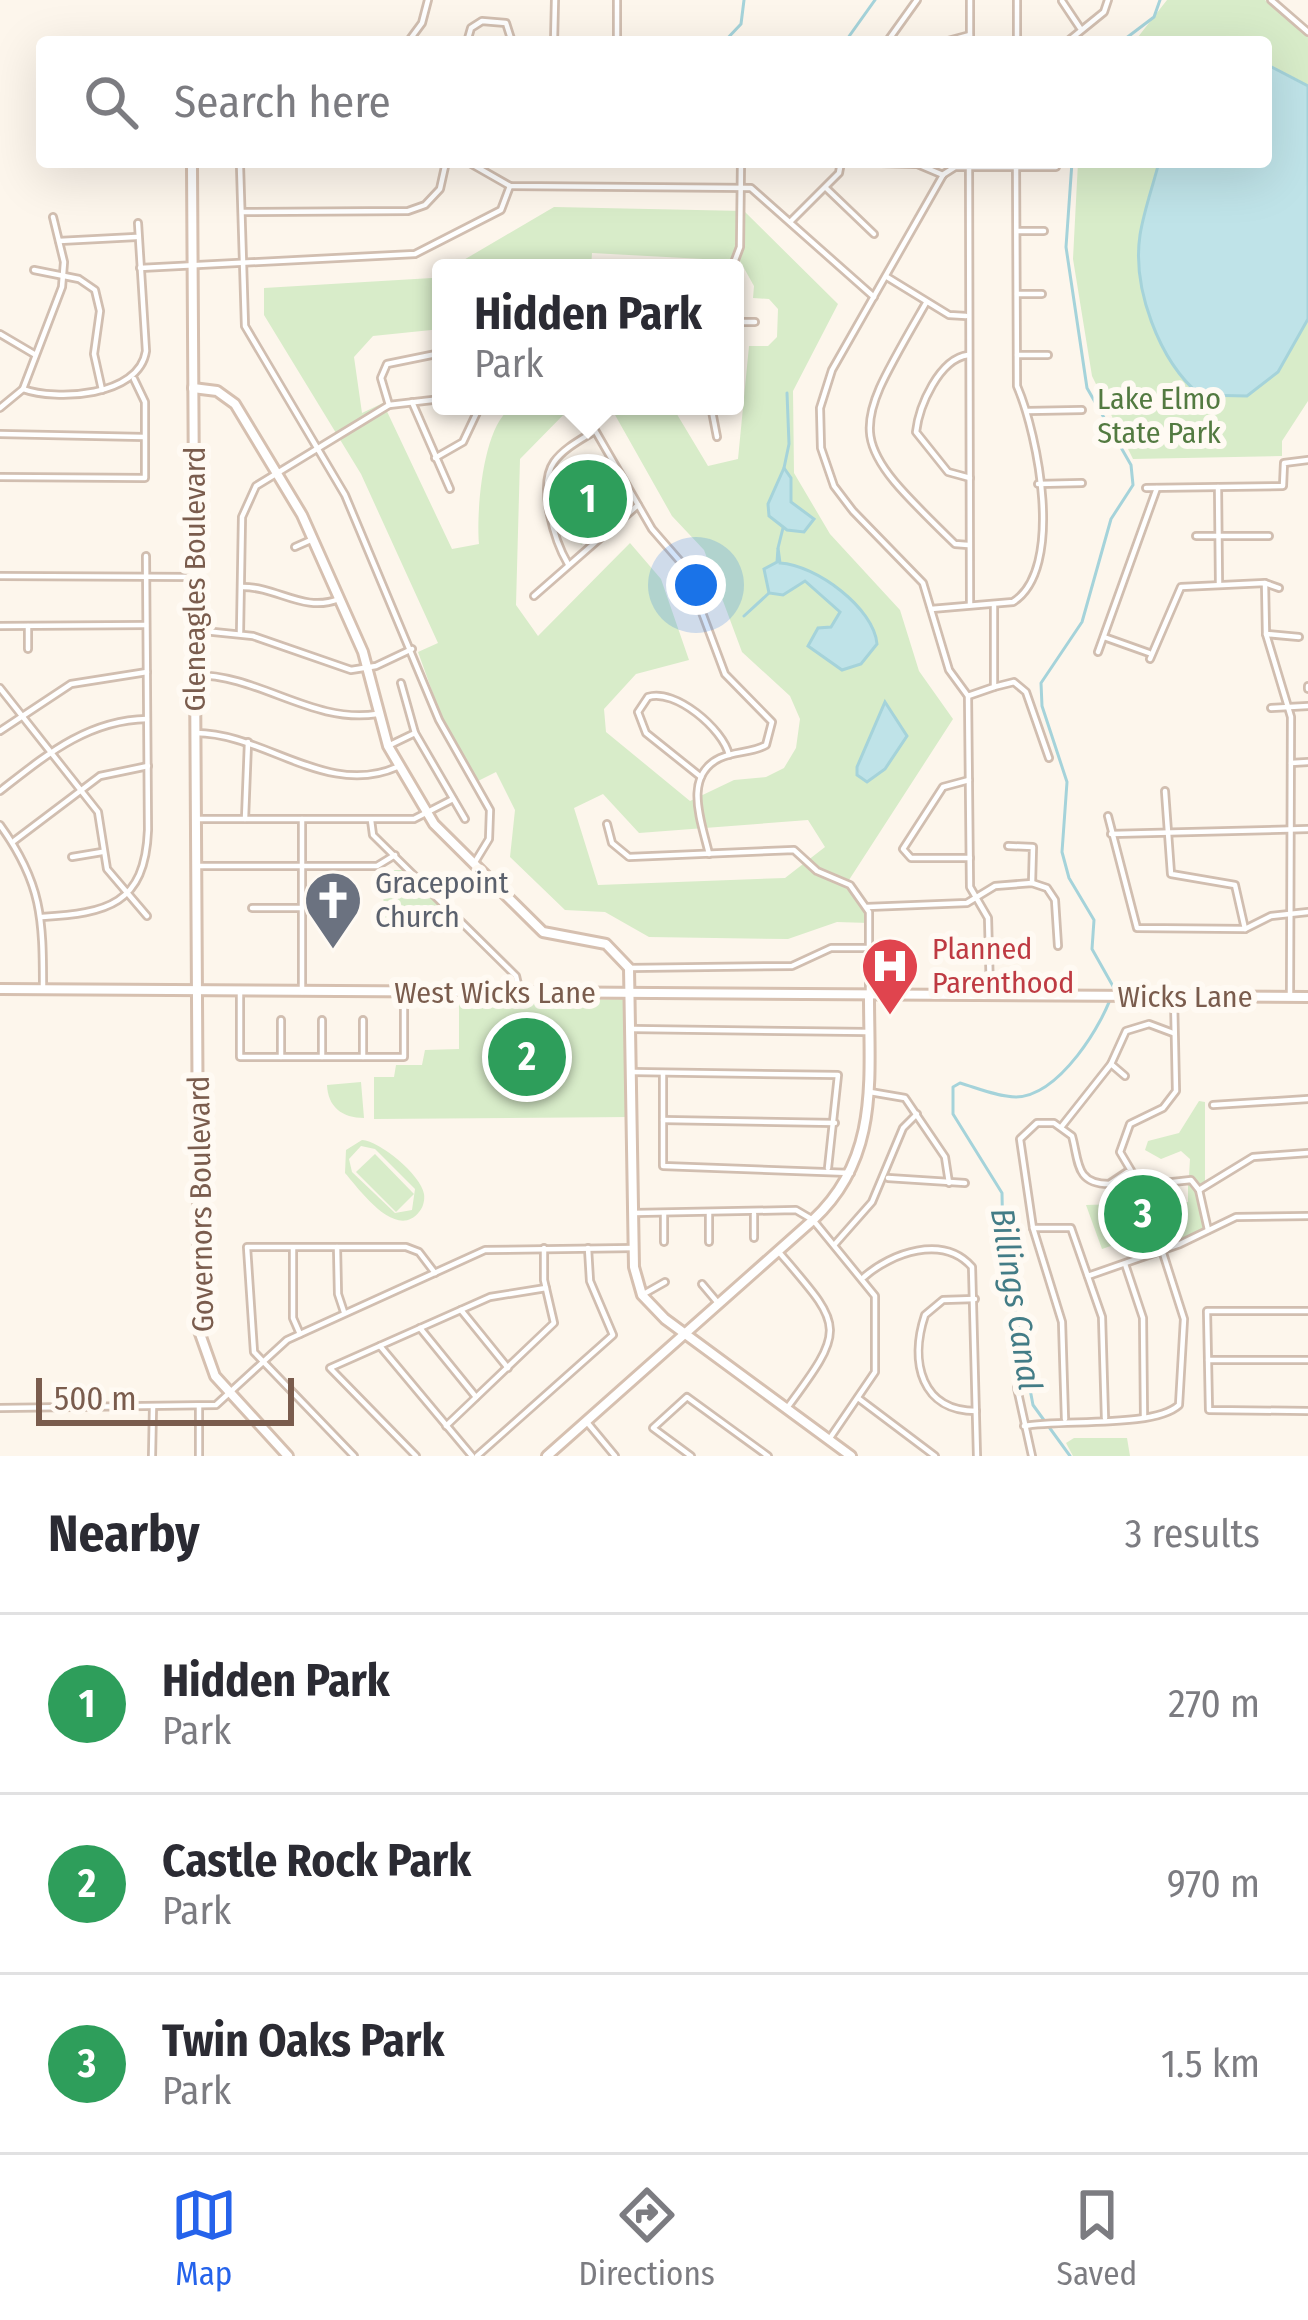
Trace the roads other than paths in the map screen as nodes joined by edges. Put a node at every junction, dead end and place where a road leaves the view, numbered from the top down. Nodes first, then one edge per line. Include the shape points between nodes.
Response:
1 (428, 0) edge
2 (555, 0) edge
3 (617, 0) edge
4 (917, 0) edge
5 (970, 0) edge
6 (1017, 0) edge
7 (1108, 0) edge
8 (1271, 0) edge
9 (1062, 2) edge
10 (1080, 28) junction
11 (1308, 32) edge
12 (412, 36) edge
13 (469, 36) edge
14 (512, 36) edge
15 (554, 36) edge
16 (617, 36) edge
17 (890, 36) edge
18 (970, 36) edge
19 (1017, 36) edge
20 (1073, 36) edge
21 (192, 168) edge
22 (240, 168) edge
23 (445, 168) edge
24 (477, 168) edge
25 (742, 168) edge
26 (839, 168) edge
27 (886, 168) edge
28 (931, 168) edge
29 (960, 168) edge
30 (969, 168) edge
31 (1016, 168) edge
32 (883, 174) dead end
33 (944, 175) junction
34 (510, 185) junction
35 (740, 186) junction
36 (826, 188) junction
37 (241, 212) junction
38 (53, 217) dead end
39 (790, 222) junction
40 (138, 223) dead end
41 (1018, 230) junction
42 (1044, 231) dead end
43 (874, 234) dead end
44 (136, 237) junction
45 (59, 241) junction
46 (735, 259) edge
47 (956, 261) dead end
48 (968, 261) junction
49 (192, 263) junction
50 (240, 263) junction
51 (140, 268) junction
52 (34, 270) dead end
53 (64, 277) junction
54 (886, 277) junction
55 (1016, 294) junction
56 (1042, 294) dead end
57 (874, 297) junction
58 (926, 304) junction
59 (968, 316) junction
60 (744, 322) edge
61 (754, 322) dead end
62 (0, 334) edge
63 (34, 354) junction
64 (432, 355) edge
65 (1016, 355) junction
66 (1048, 355) dead end
67 (968, 356) junction
68 (133, 379) junction
69 (23, 388) junction
70 (193, 388) junction
71 (102, 391) junction
72 (432, 400) edge
73 (412, 402) junction
74 (2, 404) edge
75 (388, 406) junction
76 (1082, 410) dead end
77 (1028, 411) junction
78 (476, 415) edge
79 (586, 415) edge
80 (713, 415) edge
81 (595, 431) junction
82 (0, 434) edge
83 (146, 437) junction
84 (717, 437) dead end
85 (318, 448) junction
86 (435, 458) junction
87 (1308, 460) edge
88 (276, 474) junction
89 (0, 477) edge
90 (970, 478) junction
91 (1082, 483) dead end
92 (1038, 484) junction
93 (1146, 488) dead end
94 (1157, 488) junction
95 (1218, 488) junction
96 (450, 489) dead end
97 (638, 506) junction
98 (1196, 536) dead end
99 (1219, 536) junction
100 (1269, 536) dead end
101 (313, 538) junction
102 (969, 545) junction
103 (295, 547) dead end
104 (146, 556) dead end
105 (568, 564) junction
106 (0, 576) edge
107 (146, 577) junction
108 (195, 577) junction
109 (1219, 583) junction
110 (1265, 584) junction
111 (243, 587) junction
112 (1279, 589) dead end
113 (534, 596) dead end
114 (339, 598) junction
115 (970, 604) junction
116 (994, 605) junction
117 (931, 608) junction
118 (0, 626) edge
119 (28, 626) junction
120 (146, 626) junction
121 (194, 630) junction
122 (241, 632) junction
123 (1266, 634) junction
124 (1104, 637) junction
125 (1299, 637) dead end
126 (413, 648) junction
127 (28, 649) dead end
128 (1097, 652) dead end
129 (367, 667) junction
130 (147, 672) junction
131 (195, 675) junction
132 (401, 683) dead end
133 (994, 687) junction
134 (0, 688) edge
135 (968, 696) junction
136 (1308, 706) edge
137 (1287, 707) junction
138 (1271, 708) dead end
139 (23, 713) junction
140 (376, 714) junction
141 (147, 719) junction
142 (0, 731) edge
143 (196, 733) junction
144 (415, 733) junction
145 (248, 742) junction
146 (388, 746) junction
147 (51, 751) junction
148 (729, 755) junction
149 (1049, 758) dead end
150 (1308, 762) edge
151 (1291, 763) junction
152 (148, 766) junction
153 (398, 766) junction
154 (701, 777) junction
155 (969, 780) junction
156 (82, 788) junction
157 (0, 791) edge
158 (1165, 791) dead end
159 (453, 799) junction
160 (427, 814) junction
161 (1108, 816) dead end
162 (196, 819) junction
163 (245, 819) junction
164 (302, 819) junction
165 (465, 819) dead end
166 (371, 820) junction
167 (607, 824) dead end
168 (0, 825) edge
169 (1165, 829) junction
170 (1290, 829) junction
171 (1308, 830) edge
172 (1111, 834) junction
173 (13, 842) junction
174 (1008, 847) dead end
175 (102, 852) junction
176 (709, 854) junction
177 (394, 855) junction
178 (72, 857) dead end
179 (970, 858) junction
180 (473, 864) junction
181 (196, 866) junction
182 (302, 866) junction
183 (1032, 884) junction
184 (126, 894) junction
185 (976, 897) junction
186 (867, 907) junction
187 (252, 908) dead end
188 (301, 908) junction
189 (1292, 912) junction
190 (1308, 912) edge
191 (147, 916) dead end
192 (42, 917) junction
193 (1245, 929) junction
194 (1058, 946) dead end
195 (870, 948) junction
196 (629, 968) junction
197 (0, 988) edge
198 (43, 988) junction
199 (197, 992) junction
200 (240, 992) junction
201 (302, 992) junction
202 (404, 993) junction
203 (520, 993) junction
204 (632, 993) junction
205 (869, 996) junction
206 (1174, 997) junction
207 (1290, 997) junction
208 (1308, 997) edge
209 (990, 998) junction
210 (281, 1020) dead end
211 (322, 1020) dead end
212 (363, 1020) dead end
213 (633, 1029) junction
214 (869, 1032) junction
215 (1173, 1033) junction
216 (281, 1057) junction
217 (322, 1057) junction
218 (363, 1057) junction
219 (1111, 1064) junction
220 (633, 1072) junction
221 (663, 1072) junction
222 (1125, 1076) dead end
223 (870, 1092) junction
224 (1308, 1099) edge
225 (1213, 1105) dead end
226 (921, 1116) junction
227 (663, 1120) junction
228 (836, 1123) junction
229 (1062, 1126) junction
230 (1308, 1153) edge
231 (828, 1168) junction
232 (1127, 1172) junction
233 (851, 1173) junction
234 (886, 1178) junction
235 (949, 1183) junction
236 (965, 1183) dead end
237 (1199, 1190) junction
238 (634, 1213) junction
239 (664, 1214) junction
240 (709, 1214) junction
241 (754, 1214) junction
242 (1308, 1216) edge
243 (813, 1220) junction
244 (1033, 1228) junction
245 (1208, 1230) junction
246 (754, 1238) dead end
247 (664, 1242) dead end
248 (709, 1242) dead end
249 (835, 1244) junction
250 (337, 1247) junction
251 (293, 1248) junction
252 (544, 1248) junction
253 (588, 1248) junction
254 (634, 1248) junction
255 (1162, 1250) junction
256 (778, 1251) junction
257 (1125, 1264) junction
258 (435, 1273) junction
259 (1088, 1276) junction
260 (864, 1277) junction
261 (664, 1282) dead end
262 (702, 1284) dead end
263 (545, 1288) junction
264 (642, 1295) junction
265 (975, 1299) junction
266 (718, 1303) junction
267 (460, 1310) junction
268 (1308, 1311) edge
269 (344, 1313) junction
270 (420, 1328) junction
271 (300, 1334) junction
272 (684, 1334) junction
273 (380, 1346) junction
274 (1208, 1360) junction
275 (1308, 1360) edge
276 (264, 1362) junction
277 (508, 1369) junction
278 (1017, 1388) dead end
279 (229, 1396) junction
280 (476, 1397) junction
281 (858, 1398) junction
282 (153, 1407) junction
283 (199, 1407) junction
284 (0, 1408) edge
285 (787, 1408) junction
286 (976, 1411) junction
287 (1308, 1411) edge
288 (1105, 1418) junction
289 (1065, 1419) junction
290 (1144, 1419) junction
291 (586, 1421) junction
292 (446, 1426) junction
293 (1024, 1426) junction
294 (829, 1439) junction
295 (845, 1454) edge
296 (152, 1456) edge
297 (199, 1456) edge
298 (288, 1456) edge
299 (354, 1456) edge
300 (416, 1456) edge
301 (475, 1456) edge
302 (548, 1456) edge
303 (615, 1456) edge
304 (691, 1456) edge
305 (769, 1456) edge
306 (935, 1456) edge
307 (977, 1456) edge
308 (1032, 1456) edge

1 - 12 street
2 - 15 street
3 - 16 street
4 - 17 street
5 - 18 street
6 - 19 street
7 - 10 street
8 - 11 street
9 - 10 street
10 - 20 street
13 - 14 street via 476,22 501,21
21 - 49 street, Gleneagles Boulevard
22 - 37 street
23 - 37 street via 440,189 414,210
24 - 34 street
25 - 35 street
26 - 36 street
27 - 32 street
28 - 33 street
29 - 33 street
30 - 48 street
31 - 41 street
33 - 54 street
34 - 35 street
34 - 50 street via 502,210 430,250
35 - 39 street via 760,192
35 - 46 street
36 - 39 street
36 - 43 street
37 - 50 street
38 - 45 street
39 - 57 street
40 - 44 street
41 - 42 street
41 - 55 street
44 - 45 street
44 - 51 street
45 - 53 street
47 - 48 street
48 - 59 street
49 - 50 street
49 - 51 street
49 - 70 street, Gleneagles Boulevard
50 - 85 street via 244,326
51 - 68 street via 146,351
52 - 53 street
53 - 63 street
53 - 71 street via 84,281 99,297 94,346
54 - 57 street
54 - 58 street
55 - 56 street
55 - 65 street
57 - 117 street via 832,370 820,408 821,448 835,486 923,583
58 - 59 street
58 - 102 street via 878,386 870,438 889,479 956,544
59 - 67 street
60 - 61 street
62 - 63 street
63 - 69 street
64 - 75 street via 387,364 381,379
65 - 66 street
65 - 77 street
67 - 90 street
67 - 90 street via 946,365 916,432 948,472
68 - 71 street
68 - 83 street via 145,402
69 - 71 street
69 - 74 street
70 - 88 street via 235,404
70 - 108 street, Gleneagles Boulevard
72 - 73 street
73 - 75 street
73 - 86 street
75 - 85 street
76 - 77 street
77 - 92 street
78 - 86 street via 463,442
79 - 81 street
80 - 84 street
81 - 97 street
81 - 105 street via 550,473 551,536
82 - 83 street
83 - 89 street via 146,478
85 - 88 street
85 - 126 street
86 - 96 street
87 - 95 street via 1284,463 1282,486
88 - 101 street
88 - 111 street via 244,506
90 - 102 street
91 - 92 street
92 - 116 street via 1037,577 1027,593
93 - 94 street
94 - 95 street
94 - 124 street
95 - 99 street
97 - 105 street
97 - 148 street via 685,567 725,674 772,722 766,745
98 - 99 street
99 - 100 street
99 - 109 street
101 - 103 street
101 - 114 street
102 - 115 street
104 - 107 street
105 - 113 street
106 - 107 street
107 - 108 street
107 - 120 street
108 - 121 street, Gleneagles Boulevard
109 - 110 street
109 - 124 street via 1176,591 1151,657
110 - 112 street
110 - 123 street
111 - 114 street via 308,604
111 - 122 street
114 - 129 street
115 - 116 street
115 - 117 street
116 - 133 street
117 - 135 street via 950,670
118 - 119 street
119 - 120 street
119 - 127 street
120 - 130 street
121 - 122 street
121 - 131 street, Gleneagles Boulevard
122 - 129 street via 344,669
123 - 125 street
123 - 137 street
124 - 128 street
126 - 129 street
126 - 180 street via 439,720 490,810 489,839
129 - 140 street
130 - 139 street via 86,679
130 - 141 street
131 - 140 street via 242,682 332,715
131 - 143 street, Gleneagles Boulevard
132 - 144 street
133 - 135 street
133 - 149 street via 1013,682 1026,692
134 - 139 street
135 - 155 street
136 - 137 street
137 - 138 street
137 - 151 street
139 - 142 street
139 - 147 street
140 - 146 street
141 - 147 street via 112,721
141 - 152 street
143 - 145 street
143 - 162 street, Gleneagles Boulevard
144 - 146 street
144 - 159 street
145 - 153 street via 324,773
145 - 163 street
146 - 153 street
147 - 156 street
147 - 157 street
148 - 154 street
148 - 154 street via 723,738 675,698 646,699 638,712 642,729
150 - 151 street
151 - 170 street
152 - 156 street
152 - 184 street via 147,857
153 - 160 street
154 - 176 street via 697,801
155 - 179 street
155 - 179 street via 943,787 903,849 911,858
156 - 173 street
156 - 175 street via 98,812
158 - 169 street
159 - 160 street
159 - 165 street
160 - 166 street
160 - 180 street
161 - 172 street
162 - 163 street
162 - 181 street, Gleneagles Boulevard
163 - 164 street
164 - 166 street
164 - 182 street
166 - 177 street via 373,835
167 - 176 street via 612,843 629,857
168 - 173 street
169 - 170 street
169 - 172 street
169 - 193 street via 1171,874 1235,886
170 - 171 street
170 - 189 street
172 - 193 street via 1137,928
173 - 192 street
174 - 183 street via 1033,847
175 - 178 street
175 - 184 street
176 - 186 street via 794,850 850,885
177 - 182 street via 377,866
177 - 203 street via 516,976
179 - 185 street
180 - 196 street via 543,932 598,940
181 - 182 street
181 - 199 street, Gleneagles Boulevard
182 - 188 street
183 - 185 street via 995,886
183 - 194 street via 1055,900
184 - 191 street
184 - 192 street via 92,914
185 - 186 street
185 - 209 street via 988,918
186 - 195 street
187 - 188 street
188 - 201 street
189 - 190 street
189 - 193 street
189 - 207 street
192 - 198 street
195 - 196 street via 832,948 792,966
195 - 205 street
196 - 204 street
197 - 198 street, West Wicks Lane
198 - 199 street, West Wicks Lane
199 - 200 street, West Wicks Lane
199 - 279 street, Governors Boulevard via 200,1331
200 - 201 street, West Wicks Lane
200 - 216 street via 240,1057
201 - 202 street, West Wicks Lane
202 - 203 street, West Wicks Lane
202 - 218 street via 404,1057
203 - 204 street, West Wicks Lane
204 - 205 street, West Wicks Lane
204 - 213 street
205 - 209 street, West Wicks Lane
205 - 214 street
206 - 207 street, Wicks Lane
206 - 209 street, Wicks Lane
206 - 215 street
207 - 208 street, Wicks Lane
210 - 216 street
211 - 217 street
212 - 218 street
213 - 214 street
213 - 220 street
214 - 223 street
215 - 219 street via 1133,1027
215 - 232 street via 1176,1091 1125,1132
216 - 217 street
217 - 218 street
219 - 222 street
219 - 229 street
220 - 221 street
220 - 238 street
221 - 227 street
221 - 228 street via 838,1075
223 - 226 street via 900,1095
223 - 233 street
224 - 225 street
226 - 234 street via 903,1128
226 - 235 street via 948,1162
227 - 228 street
227 - 231 street via 664,1166
228 - 231 street
229 - 232 street via 1090,1181 1108,1184
229 - 244 street via 1037,1123 1020,1139
230 - 237 street via 1252,1157
231 - 233 street
232 - 237 street via 1154,1184 1186,1178
233 - 243 street
234 - 235 street
234 - 249 street
235 - 236 street
237 - 245 street
238 - 239 street
238 - 254 street
239 - 240 street
239 - 247 street
240 - 241 street
240 - 248 street
241 - 243 street via 789,1208
241 - 246 street
242 - 245 street via 1236,1217
243 - 249 street
243 - 256 street
244 - 259 street via 1071,1228
244 - 289 street via 1062,1322
245 - 255 street
249 - 260 street
250 - 251 street
250 - 258 street via 406,1247
250 - 269 street
251 - 271 street
251 - 276 street via 247,1247 250,1339
252 - 253 street
252 - 258 street via 485,1250
252 - 263 street
253 - 254 street
253 - 301 street via 590,1281 613,1335
254 - 264 street
255 - 257 street
255 - 290 street via 1184,1319 1183,1395 1174,1411
256 - 266 street
256 - 285 street via 828,1308 829,1352
257 - 259 street
257 - 290 street via 1143,1318
258 - 269 street
259 - 288 street via 1104,1329
260 - 265 street via 894,1254 956,1254 972,1267
260 - 281 street via 875,1296 875,1372
261 - 264 street
262 - 266 street
263 - 267 street
263 - 277 street via 554,1323
264 - 272 street
265 - 286 street
265 - 286 street via 928,1306 921,1325 923,1387 951,1410
266 - 272 street
267 - 270 street
267 - 277 street
268 - 274 street via 1207,1311
269 - 271 street
270 - 273 street
270 - 280 street
271 - 276 street
272 - 285 street
272 - 291 street
273 - 292 street
273 - 300 street via 330,1368
274 - 275 street
274 - 287 street via 1209,1410
276 - 279 street
276 - 299 street
277 - 280 street
278 - 293 street
279 - 283 street
279 - 298 street, Governors Boulevard
280 - 292 street
281 - 294 street
281 - 306 street
282 - 283 street
282 - 284 street
282 - 296 street
283 - 297 street
285 - 294 street
286 - 307 street
288 - 289 street
288 - 290 street
289 - 293 street
291 - 302 street
291 - 303 street
292 - 301 street
293 - 308 street
294 - 295 street
304 - 305 street via 653,1428 687,1397

